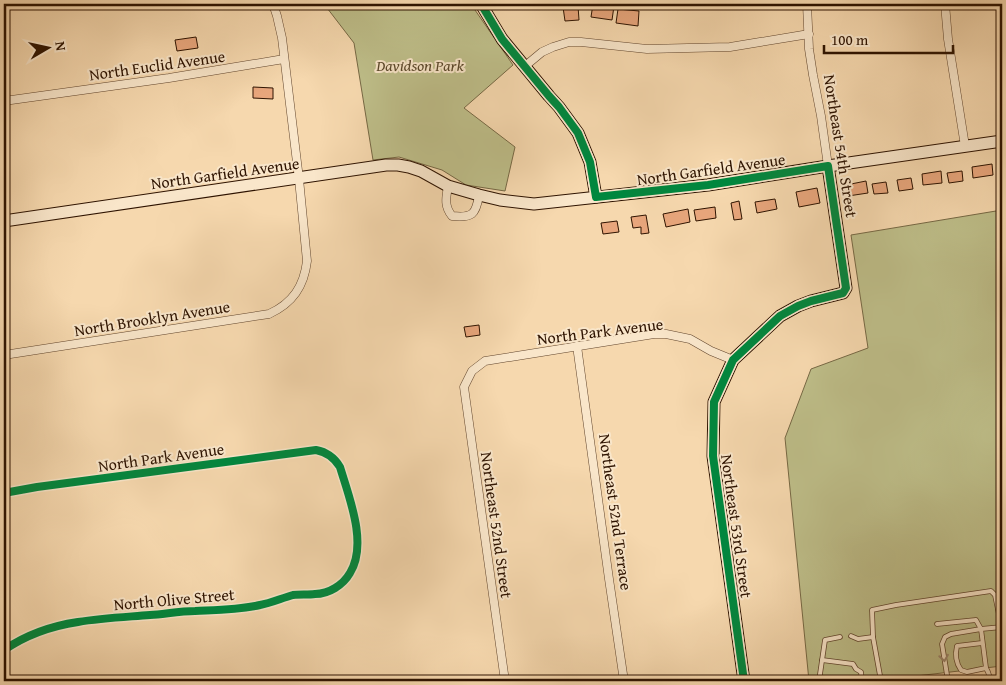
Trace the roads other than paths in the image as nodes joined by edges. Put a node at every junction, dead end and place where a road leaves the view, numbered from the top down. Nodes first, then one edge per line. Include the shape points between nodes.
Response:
1 (273, 4) edge
2 (481, 4) edge
3 (807, 4) edge
4 (944, 4) edge
5 (809, 34) junction
6 (284, 59) junction
7 (524, 66) junction
8 (4, 101) edge
9 (1002, 141) edge
10 (965, 146) junction
11 (828, 166) junction
12 (299, 178) junction
13 (448, 186) junction
14 (479, 195) junction
15 (596, 197) junction
16 (4, 222) edge
17 (843, 293) joint
18 (577, 346) junction
19 (4, 355) edge
20 (733, 360) junction
21 (470, 374) joint
22 (4, 493) edge
23 (346, 579) joint
24 (937, 624) dead end
25 (1002, 628) edge
26 (981, 629) junction
27 (851, 636) dead end
28 (873, 637) junction
29 (840, 638) dead end
30 (982, 643) junction
31 (4, 650) edge
32 (822, 660) junction
33 (986, 668) junction
34 (505, 681) edge
35 (624, 681) edge
36 (744, 681) edge
37 (819, 681) edge
38 (862, 681) edge
39 (880, 681) edge
40 (948, 681) edge
41 (991, 681) edge

1 - 6 street
2 - 7 street via 502,39
3 - 5 street, Northeast 54th Street
4 - 10 street
5 - 7 street via 730,47 646,49 569,42 553,47
5 - 11 street, Northeast 54th Street
6 - 8 street, North Euclid Avenue
6 - 12 street
7 - 15 street via 578,133 590,162
9 - 10 street, North Garfield Avenue
10 - 11 street, North Garfield Avenue
11 - 15 street, North Garfield Avenue via 708,185
11 - 17 street, Northeast 54th Street via 846,288
12 - 13 street, North Garfield Avenue via 398,165 420,171
12 - 16 street, North Garfield Avenue
12 - 19 street, North Brooklyn Avenue via 308,261 301,285 286,305 269,314
13 - 14 street, North Garfield Avenue
13 - 14 street via 445,202 452,216 472,214 478,207
14 - 15 street, North Garfield Avenue via 534,204
17 - 20 street, Northeast 53rd Street via 811,301 780,316
18 - 20 street, North Park Avenue via 666,334 690,339
18 - 21 street, North Park Avenue via 485,361
18 - 35 street, Northeast 52nd Terrace
20 - 36 street, Northeast 53rd Street via 714,402 713,456
21 - 34 street, Northeast 52nd Street via 464,387
22 - 23 street, North Park Avenue via 322,451 333,457 340,467 356,522 355,562
23 - 31 street, North Olive Street via 327,592 291,596 260,605 77,622 32,634
24 - 26 lane via 976,620
25 - 26 lane
25 - 28 lane via 995,595 990,591 872,610
26 - 30 lane
26 -> 40 lane via 945,637 942,644
27 - 28 lane via 858,639
28 - 39 lane
29 - 32 lane via 825,640
30 - 33 lane
30 - 33 lane via 957,646 955,653 961,670
32 - 37 lane
32 - 38 lane via 853,664 861,672
33 - 41 lane

